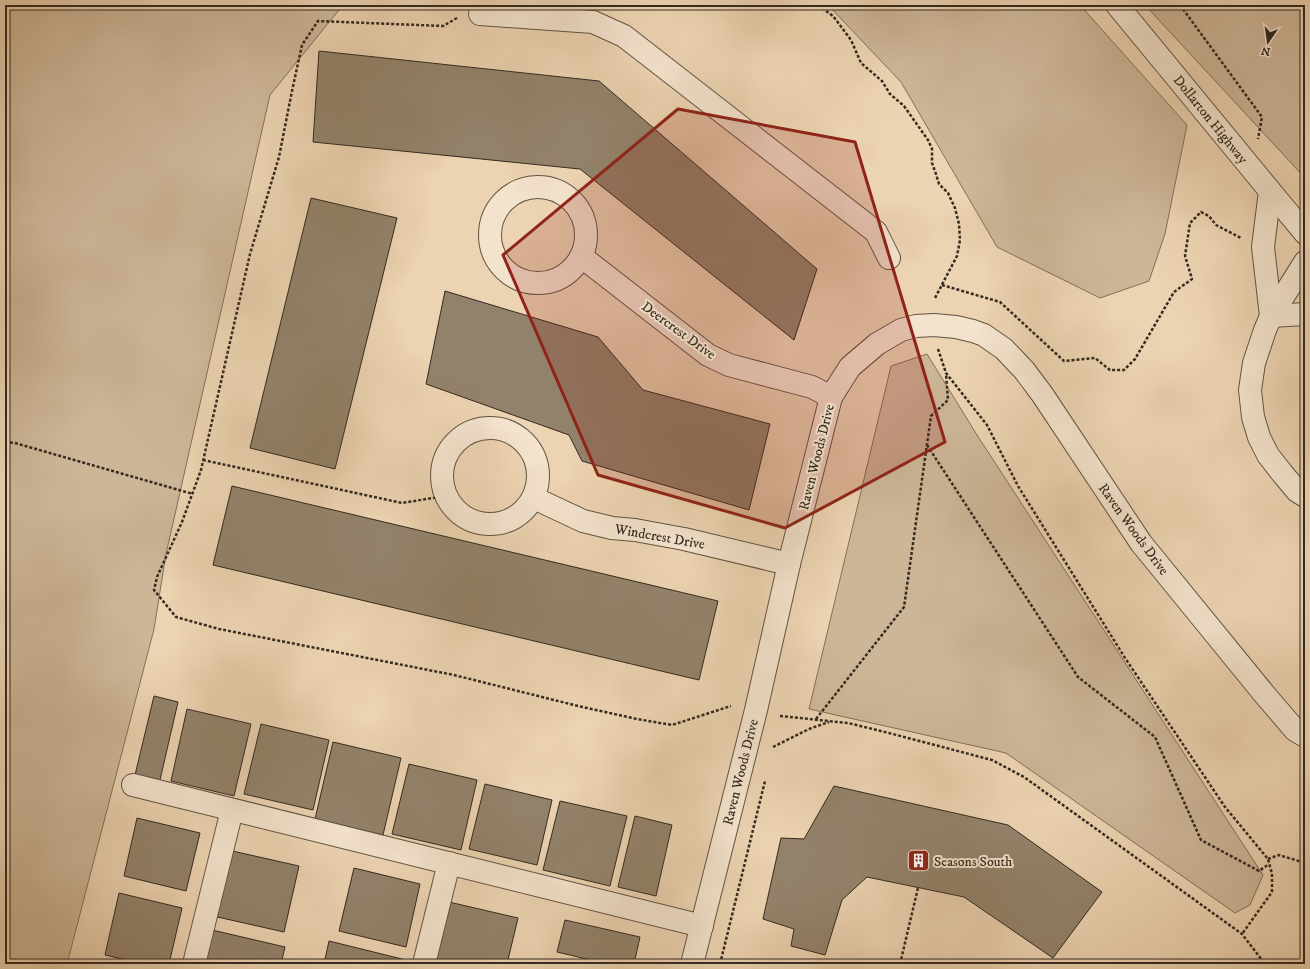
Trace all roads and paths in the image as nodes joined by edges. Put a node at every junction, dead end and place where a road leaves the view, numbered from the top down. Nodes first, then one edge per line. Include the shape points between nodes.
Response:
1 (818, 5) edge
2 (1117, 5) edge
3 (1180, 5) edge
4 (480, 14) dead end
5 (595, 14) edge
6 (458, 17) dead end
7 (1252, 169) junction
8 (1270, 191) junction
9 (1305, 233) edge
10 (1243, 239) dead end
11 (582, 257) junction
12 (888, 258) dead end
13 (1305, 262) edge
14 (942, 285) junction
15 (935, 298) dead end
16 (1305, 314) edge
17 (1271, 316) junction
18 (938, 349) dead end
19 (946, 373) junction
20 (831, 397) junction
21 (5, 442) edge
22 (927, 445) junction
23 (203, 460) junction
24 (193, 494) junction
25 (446, 496) junction
26 (1305, 496) edge
27 (534, 498) junction
28 (789, 564) junction
29 (731, 706) dead end
30 (816, 720) junction
31 (832, 721) junction
32 (778, 724) dead end
33 (1305, 736) edge
34 (775, 739) dead end
35 (773, 747) junction
36 (771, 754) dead end
37 (766, 778) dead end
38 (132, 785) dead end
39 (232, 810) junction
40 (1268, 859) junction
41 (449, 863) junction
42 (1305, 863) edge
43 (1269, 864) junction
44 (918, 888) dead end
45 (702, 926) junction
46 (1242, 934) junction
47 (194, 964) edge
48 (424, 964) edge
49 (692, 964) edge
50 (720, 964) edge
51 (900, 964) edge
52 (1264, 964) edge

1 - 14 path via 833,16 851,40 861,63 882,81 890,94 904,106 932,149 932,163 939,184 948,193 959,224 957,256
2 - 7 street, Dollarton Highway
3 - 7 path via 1262,117
4 - 5 street
5 - 12 street via 876,232
6 - 23 path via 443,26 318,21 302,45 279,157 250,254
7 - 8 street, Dollarton Highway
8 - 9 street, Dollarton Highway
8 - 17 street via 1263,247
10 - 14 path via 1216,225 1209,216 1201,212 1190,223 1185,256 1192,280 1174,292 1135,359 1124,370 1110,370 1095,358 1064,360 1000,302
11 - 11 street via 587,241 586,225 580,210 569,197 555,189 538,186 522,189 508,197 497,209 491,224 490,240 493,255 502,268 514,278 529,283 545,284 560,279 573,270
11 - 20 street, Deercrest Drive via 708,354 729,365 812,387
13 - 17 street
14 - 15 path
16 - 17 street
17 - 26 street via 1254,364 1250,390 1253,417 1268,455 1297,491
18 - 19 path
19 - 22 path via 948,400 931,416
19 - 40 path via 987,425 1018,486 1125,658 1226,808
20 - 28 street, Raven Woods Drive
20 - 33 street, Raven Woods Drive via 850,367 877,344 901,330 934,325 956,327 984,335 1004,349 1037,388 1142,543 1265,695 1295,730
21 - 24 path
22 - 30 path via 904,607
22 - 43 path via 1078,678 1155,737 1201,840 1259,871
23 - 24 path
23 - 25 path via 402,503
24 - 29 path via 154,590 176,617 220,629 454,675 578,706 672,725
25 - 27 street via 454,509 466,519 481,524 497,524 512,520 525,511
25 - 27 street via 442,480 443,465 449,451 460,438 474,430 490,428 506,430 521,438 532,450 538,466 539,482
27 - 28 street, Windcrest Drive via 582,521 684,539
28 - 45 street, Raven Woods Drive
30 - 31 path
30 - 32 path via 779,716
31 - 35 path via 809,728
31 - 46 path via 992,760 1024,777
34 - 35 path
35 - 36 path
37 - 50 path
38 - 39 street
39 - 41 street
39 - 47 street
40 - 42 path via 1279,855
40 - 43 path
41 - 45 street
41 - 48 street
43 - 46 path via 1272,892
44 - 51 path
45 - 49 street, Raven Woods Drive
46 - 52 path

